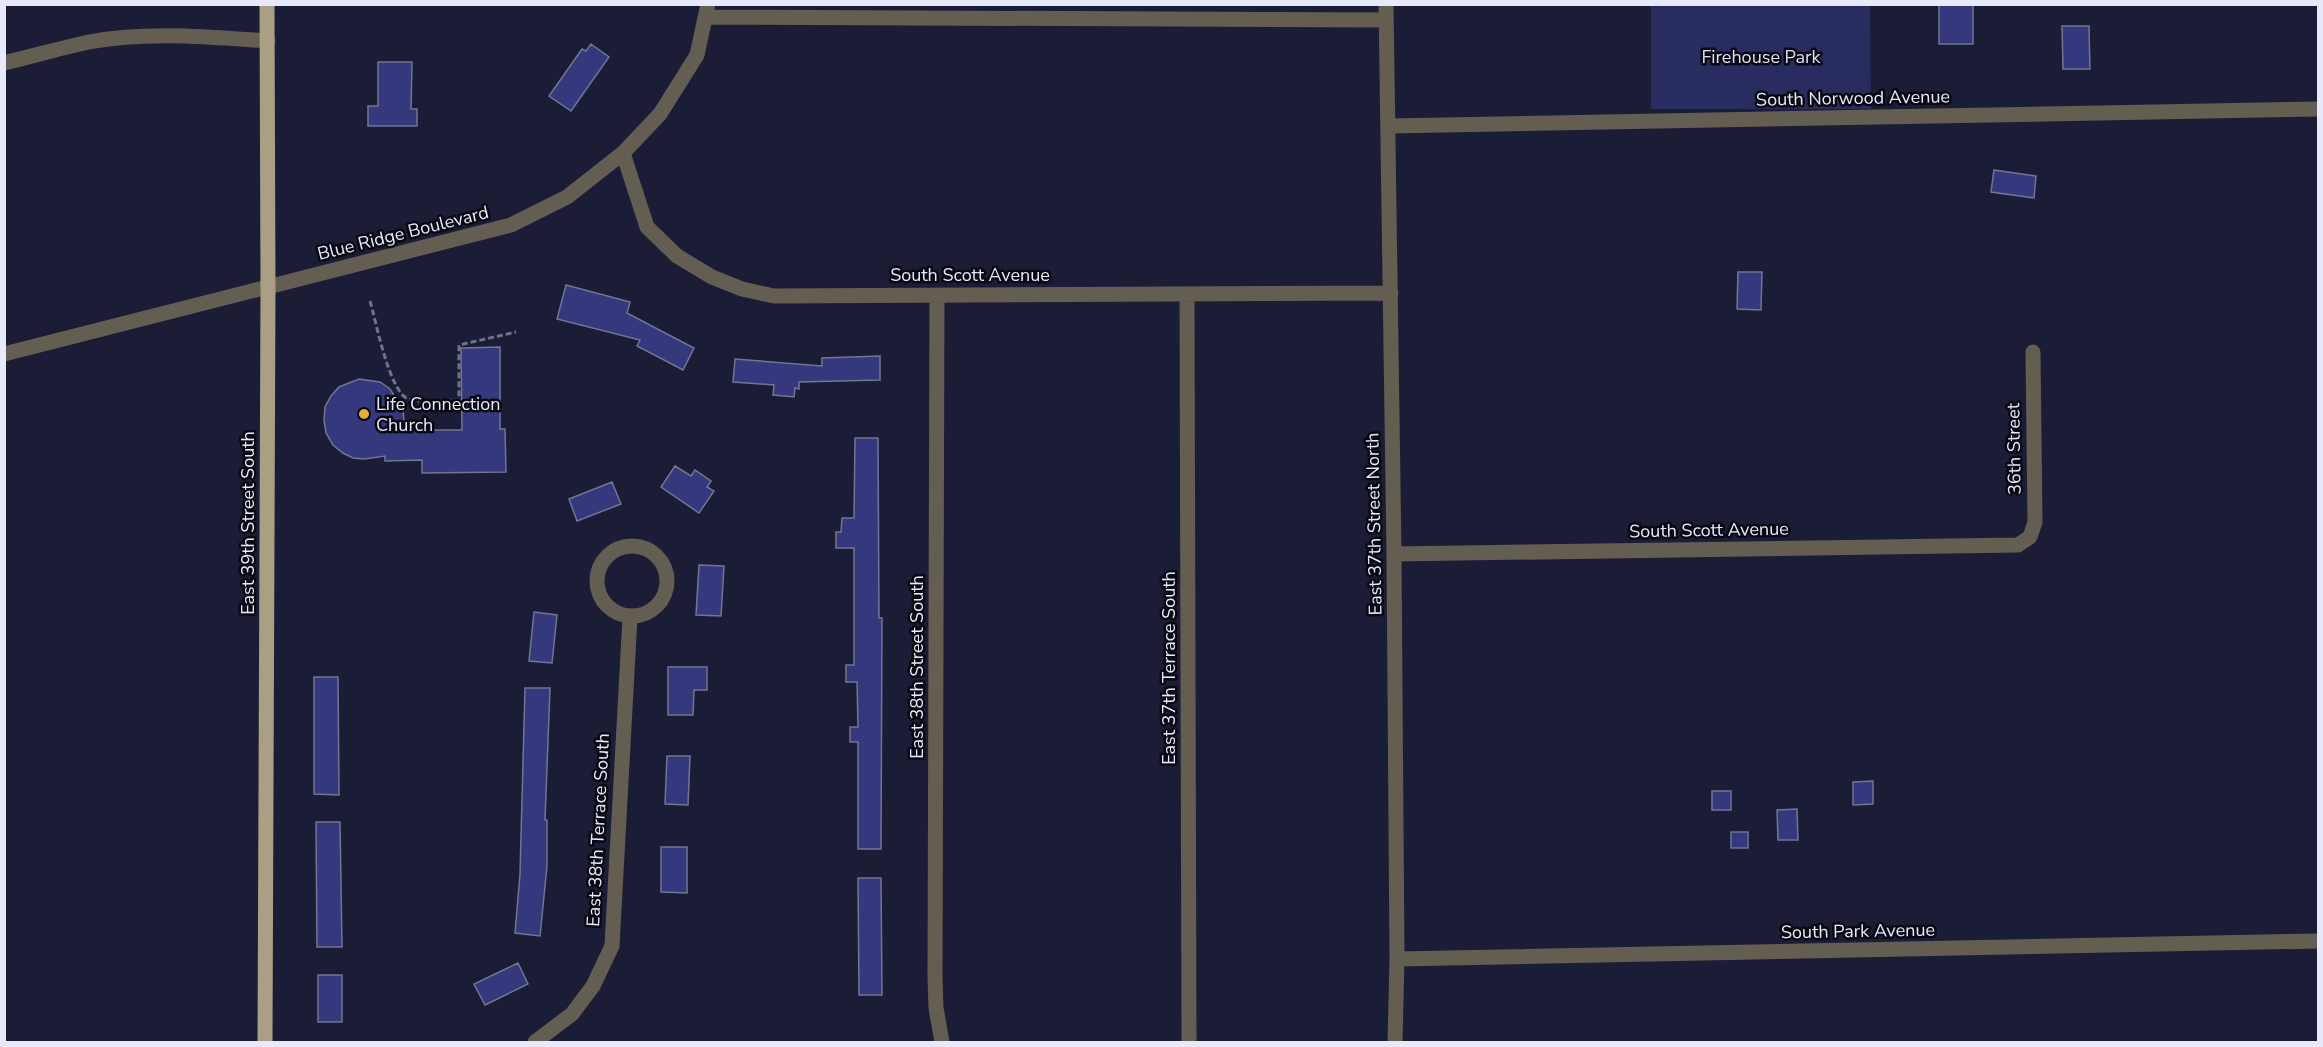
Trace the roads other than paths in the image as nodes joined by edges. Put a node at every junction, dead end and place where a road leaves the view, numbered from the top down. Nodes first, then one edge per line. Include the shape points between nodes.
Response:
1 (267, 4) edge
2 (706, 11) edge
3 (1386, 12) edge
4 (268, 41) junction
5 (4, 63) edge
6 (2319, 109) edge
7 (1388, 126) junction
8 (623, 153) junction
9 (268, 287) junction
10 (1391, 293) junction
11 (1187, 294) junction
12 (938, 295) junction
13 (2033, 352) dead end
14 (4, 354) edge
15 (2023, 541) joint
16 (1394, 554) junction
17 (630, 617) junction
18 (2319, 941) edge
19 (1398, 959) junction
20 (941, 1041) edge
21 (265, 1042) edge
22 (535, 1042) edge
23 (1189, 1042) edge
24 (1395, 1042) edge

1 - 4 main road, East 39th Street South
2 - 3 street
2 - 8 street, Blue Ridge Boulevard via 697,54 688,72 660,114
3 - 7 street, East 37th Street North
4 - 5 street via 194,36 120,39 90,42
4 - 9 main road, East 39th Street South
6 - 7 street, South Norwood Avenue
7 - 10 street, East 37th Street North
8 - 9 street, Blue Ridge Boulevard via 567,197 511,225
8 - 12 street, South Scott Avenue via 647,227 677,256 712,277 774,296
9 - 14 street, Blue Ridge Boulevard
9 - 21 main road, East 39th Street South
10 - 11 street, South Scott Avenue
10 - 16 street, East 37th Street North
11 - 12 street, South Scott Avenue
11 - 23 street, East 37th Terrace South
12 - 20 street, East 38th Street South via 935,977
13 - 15 street, 36th Street via 2035,522 2030,537
15 - 16 street, South Scott Avenue via 2018,545
16 - 19 street, East 37th Street North
17 - 17 street via 655,608 667,584 658,558 634,546 608,555 597,579 606,605
17 - 22 street, East 38th Terrace South via 612,946 593,986 572,1014
18 - 19 street, South Park Avenue
19 - 24 street, East 37th Street North

